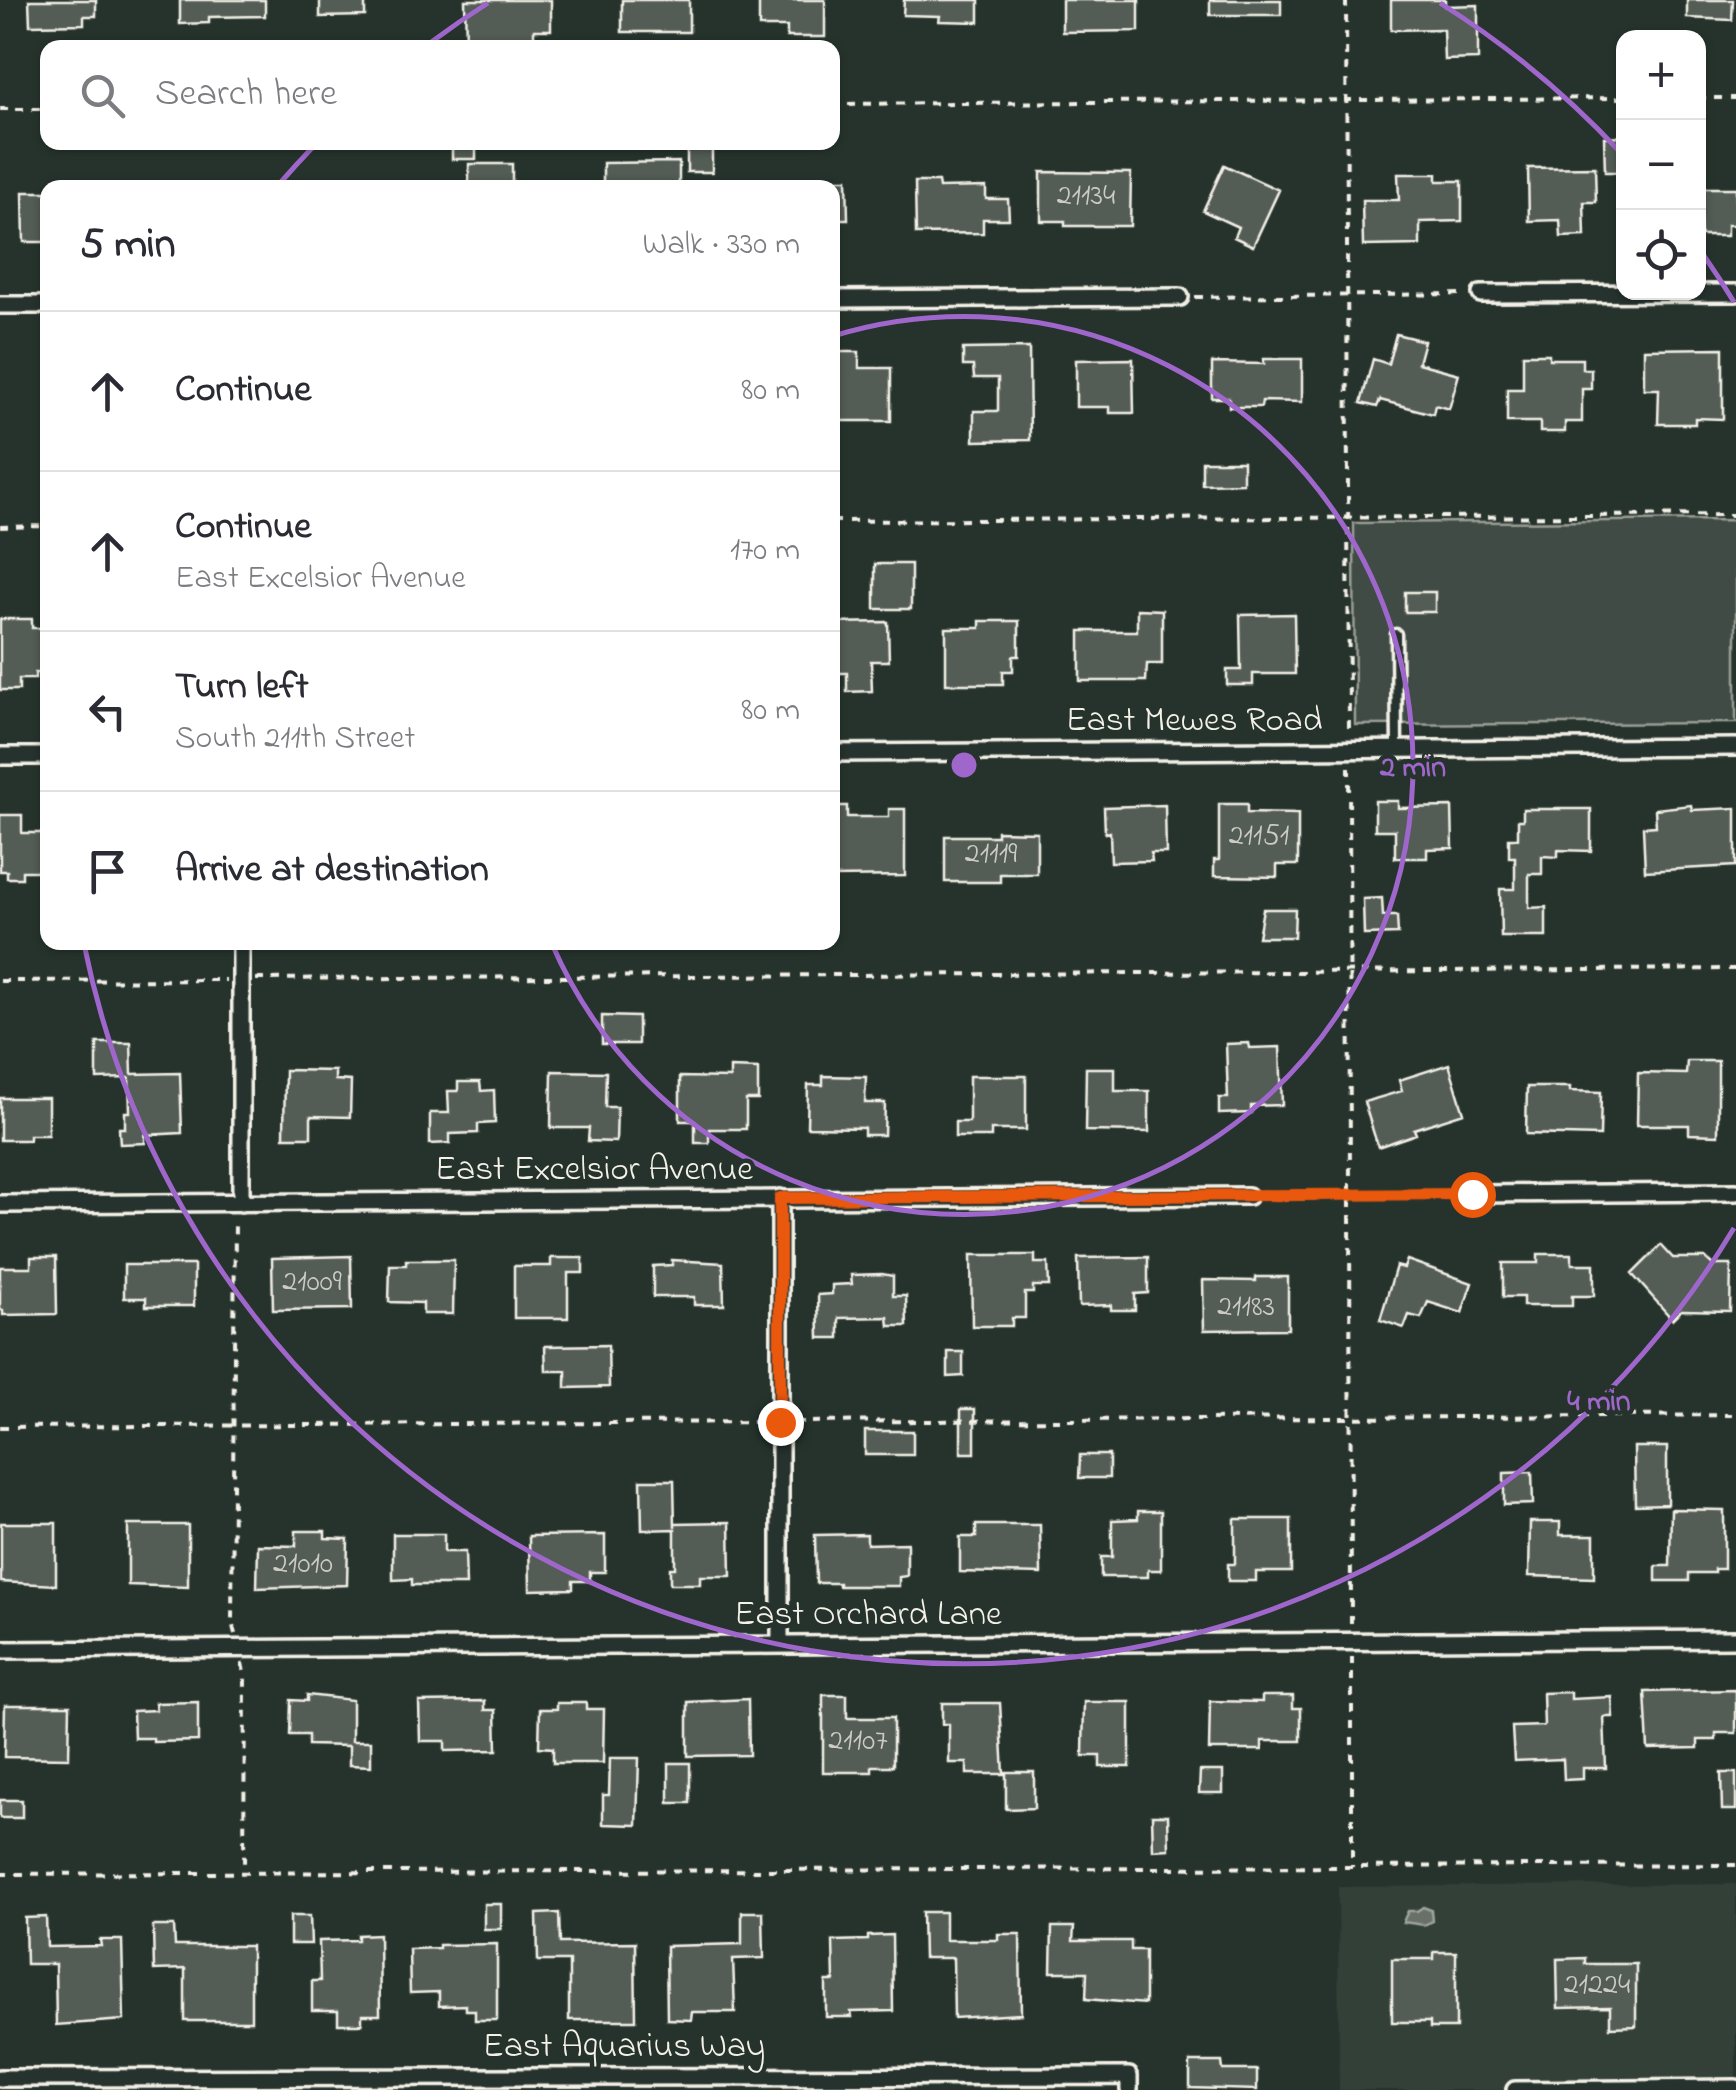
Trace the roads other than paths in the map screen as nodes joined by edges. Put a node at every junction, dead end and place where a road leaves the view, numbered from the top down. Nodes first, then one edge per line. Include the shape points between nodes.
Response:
1 (1736, 293) edge
2 (1481, 294) road end
3 (1180, 297) road end
4 (840, 299) edge
5 (0, 305) edge
6 (40, 305) edge
7 (1396, 634) dead end
8 (1736, 747) edge
9 (1397, 749) junction
10 (840, 753) edge
11 (0, 756) edge
12 (40, 756) edge
13 (242, 950) edge
14 (1736, 1192) edge
15 (1472, 1194) road end
16 (1248, 1196) road end
17 (780, 1198) junction
18 (241, 1202) junction
19 (0, 1204) edge
20 (1736, 1639) edge
21 (780, 1645) junction
22 (0, 1650) edge
23 (0, 2078) edge
24 (1129, 2083) edge
25 (120, 2084) edge
26 (1736, 2088) edge
27 (1516, 2090) edge

1 - 2 street
3 - 4 street
5 - 6 street
7 - 9 lane
8 - 9 street, East Mewes Road
9 - 10 street, East Mewes Road
11 - 12 street
13 - 18 street
14 - 15 street
16 - 17 street, East Excelsior Avenue
17 - 18 street, East Excelsior Avenue
17 - 21 street
18 - 19 street, East Excelsior Avenue
20 - 21 street, East Orchard Lane
21 - 22 street, East Orchard Lane
23 - 25 street, East Aquarius Way
24 - 25 street, East Aquarius Way
26 - 27 street

